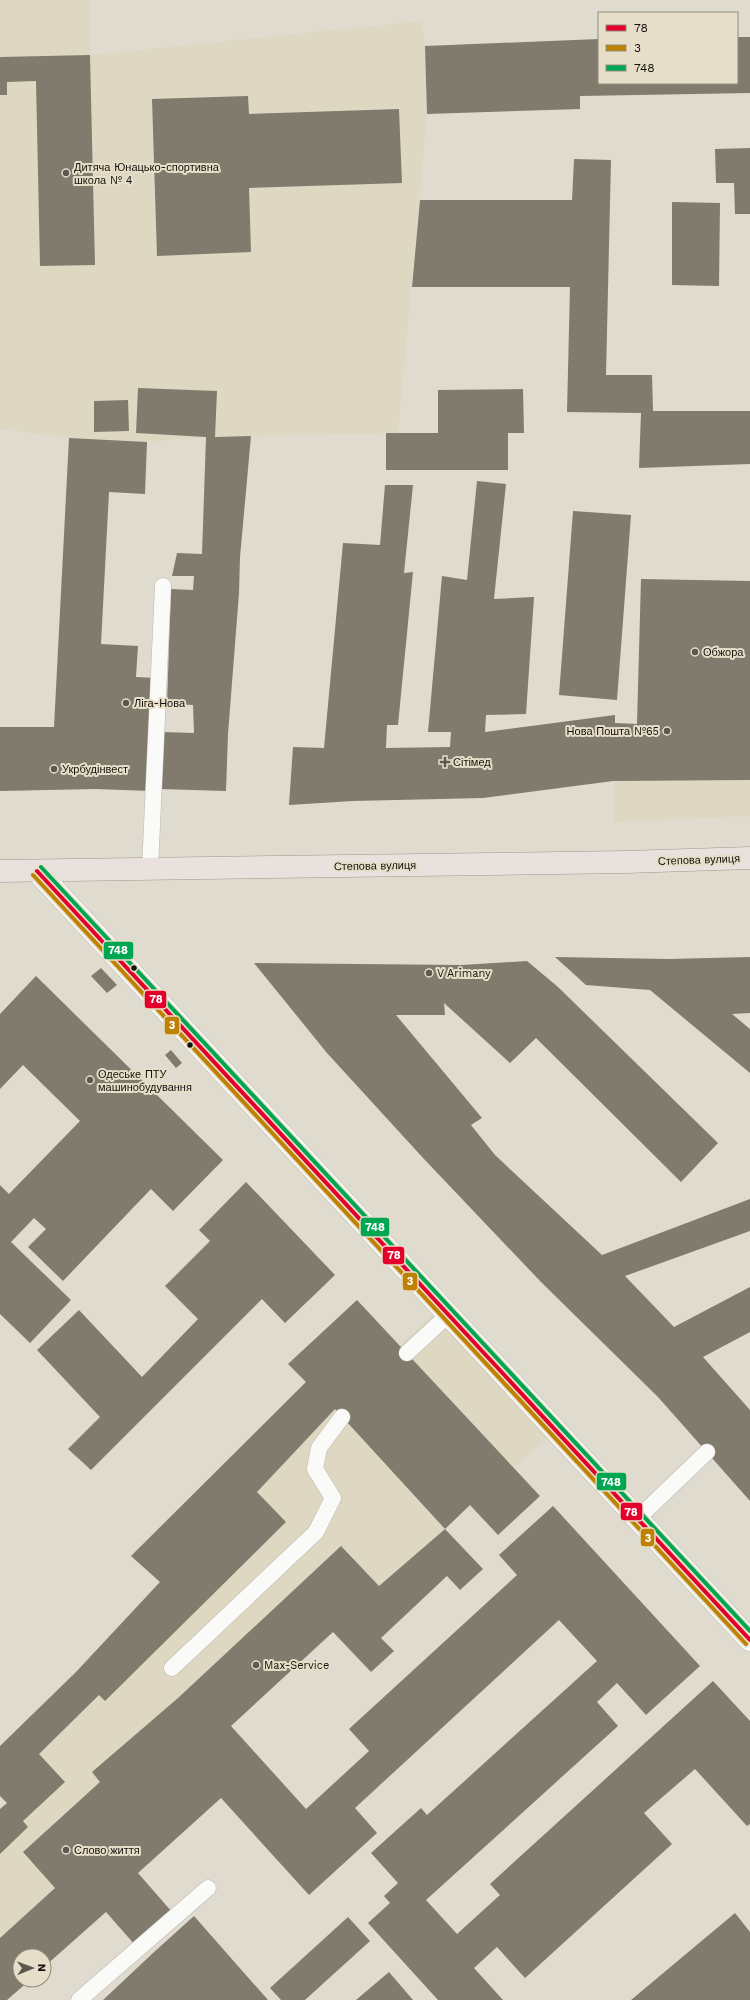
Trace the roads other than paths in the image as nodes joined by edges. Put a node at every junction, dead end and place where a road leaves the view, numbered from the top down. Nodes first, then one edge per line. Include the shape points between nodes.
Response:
1 (163, 586) dead end
2 (750, 858) edge
3 (150, 870) junction
4 (0, 871) edge
5 (37, 871) junction
6 (448, 1315) junction
7 (407, 1353) dead end
8 (342, 1417) dead end
9 (707, 1452) dead end
10 (638, 1518) junction
11 (750, 1640) edge
12 (172, 1668) dead end
13 (208, 1888) dead end
14 (79, 2000) edge

1 - 3 lane
2 - 3 main road, Степова вулиця
3 - 5 main road, Степова вулиця
4 - 5 main road, Степова вулиця
5 - 6 main road
6 - 7 lane
6 - 10 main road
8 - 12 lane via 319,1448 314,1469 333,1498 316,1532
9 - 10 lane
10 - 11 main road
13 - 14 lane

